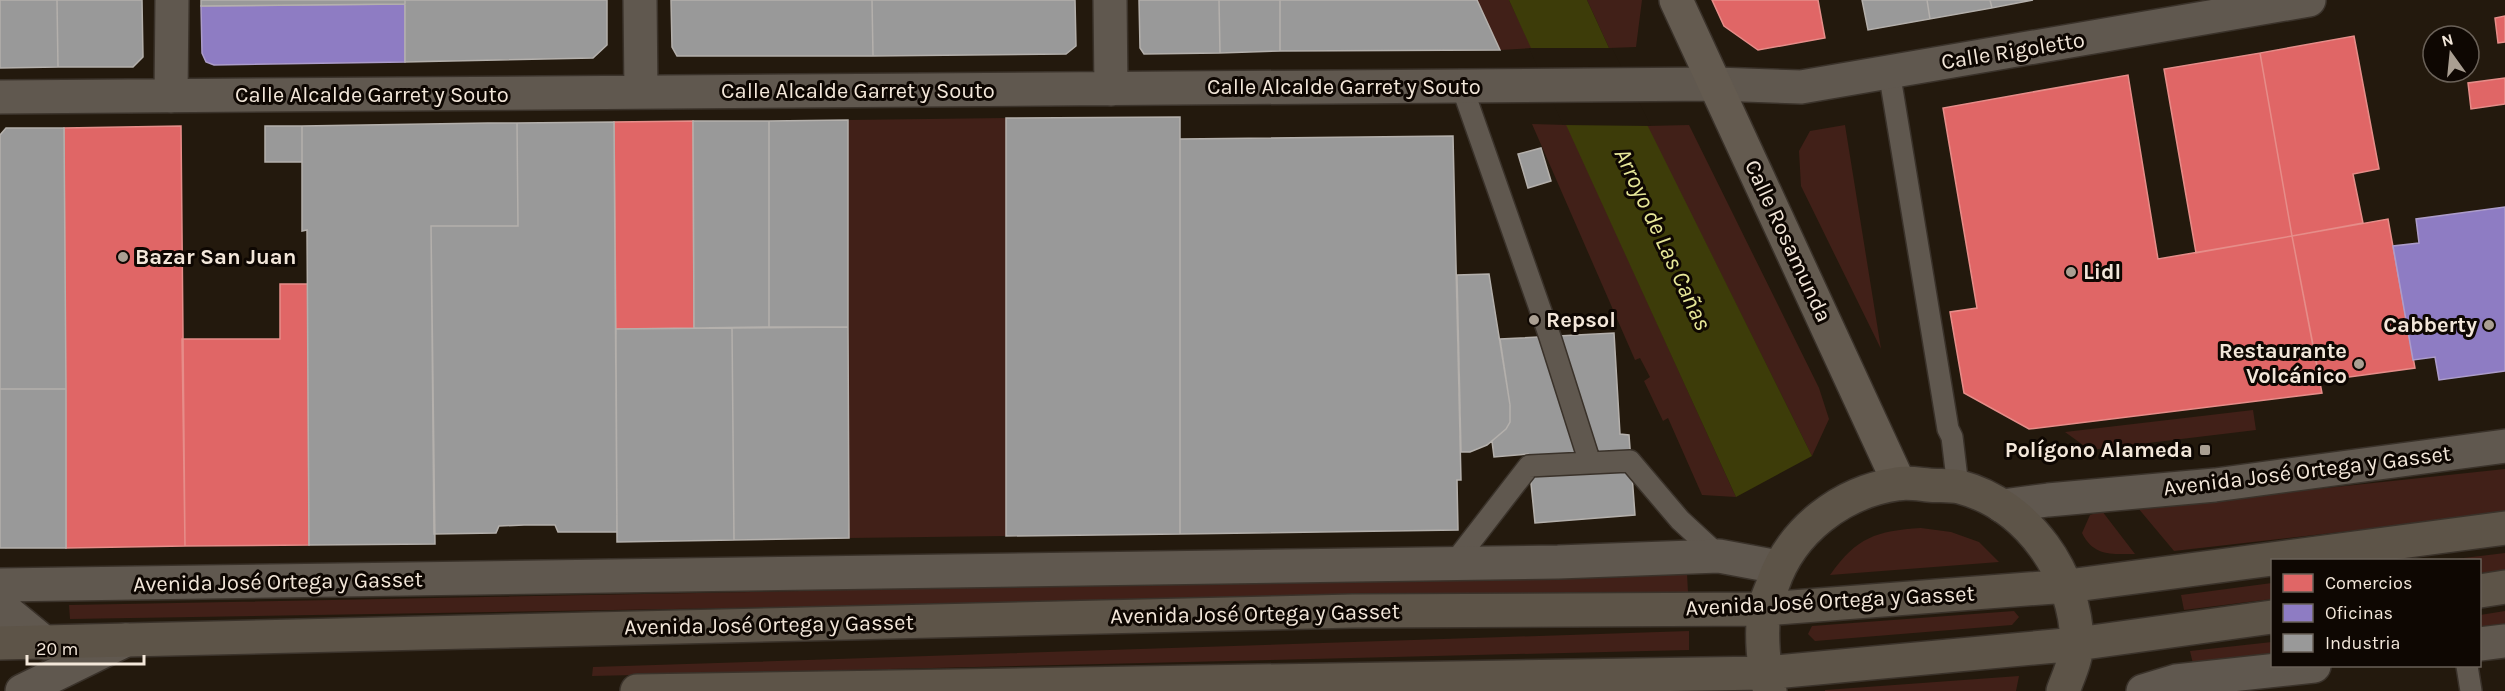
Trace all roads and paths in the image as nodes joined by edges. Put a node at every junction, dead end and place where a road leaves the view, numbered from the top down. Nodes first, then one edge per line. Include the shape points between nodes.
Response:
1 (172, 0) edge
2 (640, 0) edge
3 (1110, 0) edge
4 (1676, 0) edge
5 (2309, 0) edge
6 (1889, 71) junction
7 (1716, 84) junction
8 (1462, 87) junction
9 (1111, 89) junction
10 (641, 92) junction
11 (171, 96) junction
12 (0, 98) edge
13 (2505, 446) edge
14 (1590, 463) junction
15 (1899, 483) junction
16 (1958, 487) junction
17 (2002, 506) junction
18 (2505, 528) edge
19 (1719, 556) junction
20 (2271, 559) edge
21 (2271, 559) edge
22 (1454, 564) junction
23 (1779, 567) junction
24 (0, 585) edge
25 (2068, 586) junction
26 (2505, 587) edge
27 (2481, 591) edge
28 (0, 606) edge
29 (1764, 609) junction
30 (2271, 617) edge
31 (126, 640) junction
32 (2505, 641) edge
33 (0, 643) edge
34 (45, 643) junction
35 (2077, 644) junction
36 (2481, 644) edge
37 (2305, 667) edge
38 (2467, 667) edge
39 (1768, 682) edge
40 (22, 691) edge
41 (637, 691) edge
42 (2063, 691) edge
43 (2143, 691) edge
44 (2471, 691) edge

1 - 11 street
2 - 10 street
3 - 9 street
4 - 7 main road, Calle Rosamunda
5 - 6 street, Calle Rigoletto
6 - 7 street, Calle Rigoletto via 1801,87
6 - 16 lane
7 - 8 street, Calle Alcalde Garret y Souto
7 - 15 main road, Calle Rosamunda
8 - 9 street, Calle Alcalde Garret y Souto
8 - 14 lane
9 - 10 street, Calle Alcalde Garret y Souto
10 - 11 street, Calle Alcalde Garret y Souto
11 - 12 street, Calle Alcalde Garret y Souto
13 - 17 street, Avenida José Ortega y Gasset via 2215,485
14 - 19 lane via 1630,461 1680,520
14 - 22 lane via 1529,466
15 - 16 main road
15 - 23 main road via 1841,502 1795,542
16 - 17 main road
17 - 25 main road via 2042,540
18 - 20 main road, Avenida José Ortega y Gasset
19 - 22 street, Avenida José Ortega y Gasset
19 - 23 street, Avenida José Ortega y Gasset
21 - 25 main road, Avenida José Ortega y Gasset
22 - 24 street, Avenida José Ortega y Gasset
23 - 29 main road
25 - 29 main road, Avenida José Ortega y Gasset
25 - 35 main road
26 - 27 main road
28 - 34 street
29 - 31 main road, Avenida José Ortega y Gasset via 1341,611
29 - 39 main road
30 - 35 main road
31 - 34 main road, Avenida José Ortega y Gasset
31 - 40 street
32 - 36 street
33 - 34 main road, Avenida José Ortega y Gasset
35 - 39 main road
35 - 42 main road
37 - 43 street via 2176,681
38 - 44 lane
39 - 41 main road

